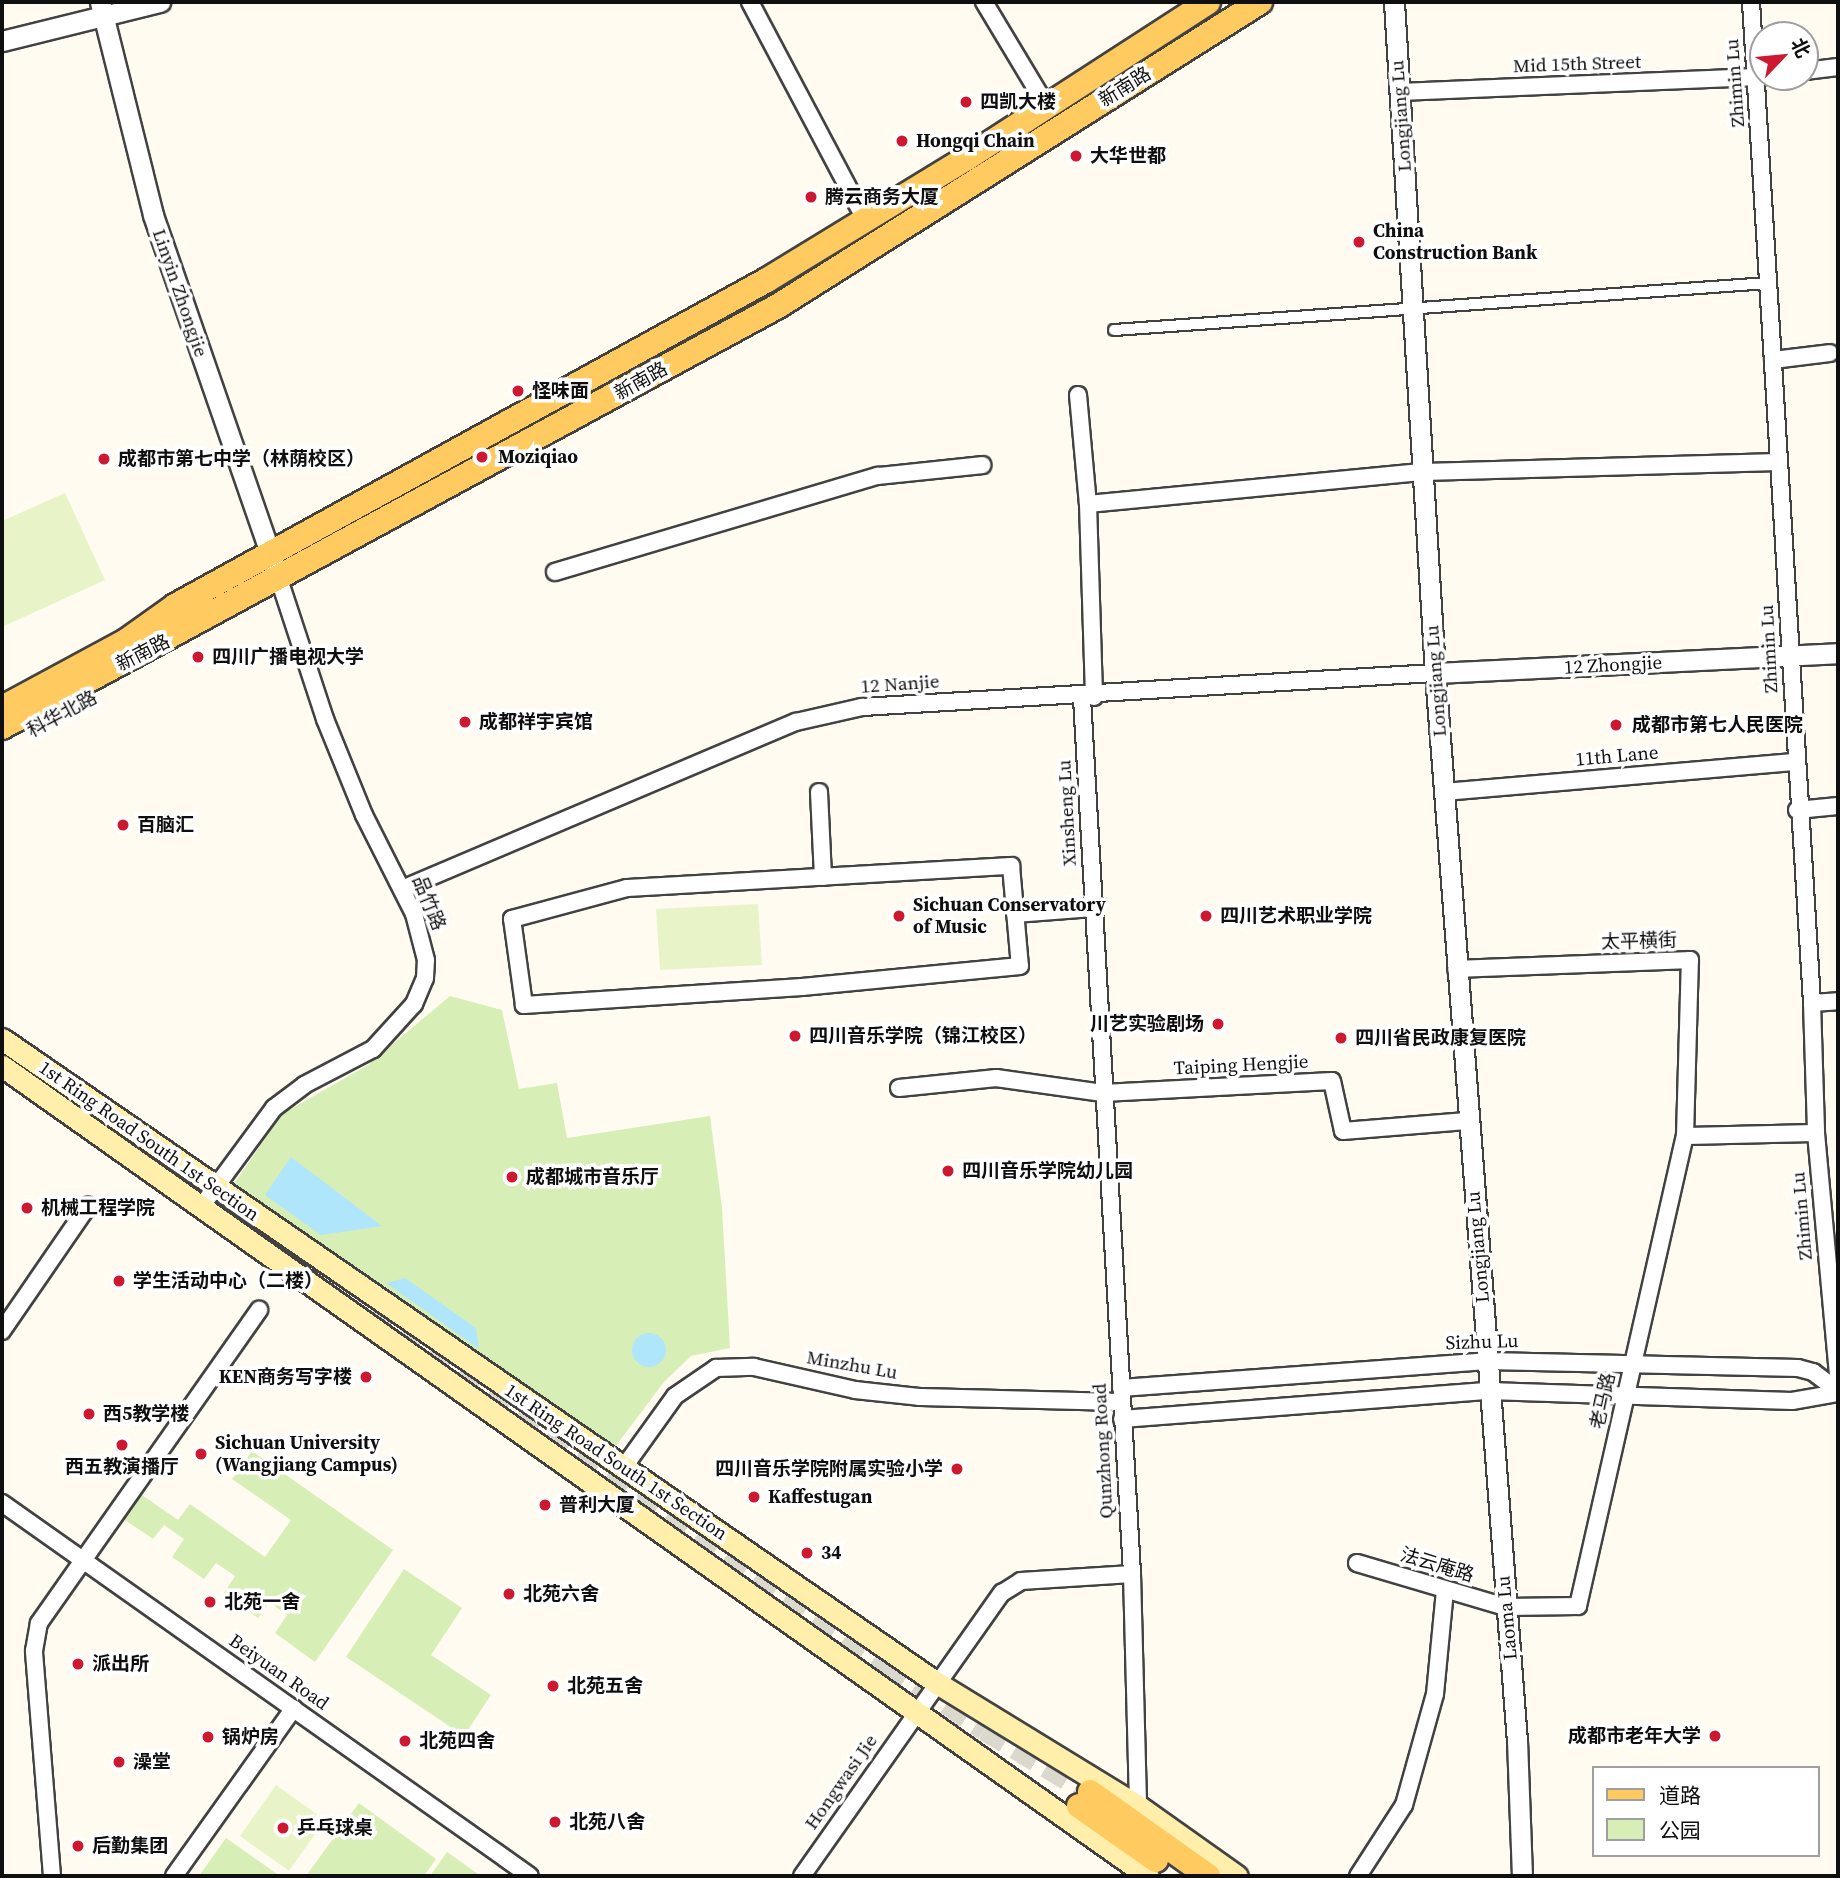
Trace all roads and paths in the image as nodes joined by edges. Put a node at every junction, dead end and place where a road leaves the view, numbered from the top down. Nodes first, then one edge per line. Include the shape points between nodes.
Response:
1 (160, 2) edge
2 (750, 2) edge
3 (984, 2) edge
4 (1208, 2) edge
5 (1260, 2) edge
6 (1394, 2) edge
7 (1751, 2) edge
8 (101, 9) edge
9 (1753, 21) edge
10 (2, 41) edge
11 (1838, 67) edge
12 (1819, 69) edge
13 (1749, 77) edge
14 (1760, 91) edge
15 (1400, 92) junction
16 (1046, 105) junction
17 (865, 219) junction
18 (1768, 283) junction
19 (1413, 307) junction
20 (1114, 330) dead end
21 (1830, 353) dead end
22 (1773, 360) junction
23 (1078, 395) dead end
24 (1779, 462) junction
25 (982, 465) dead end
26 (1423, 472) junction
27 (1088, 504) junction
28 (270, 554) junction
29 (555, 572) dead end
30 (279, 579) junction
31 (175, 606) junction
32 (187, 630) junction
33 (1838, 653) edge
34 (1791, 657) junction
35 (1435, 673) junction
36 (2, 695) edge
37 (1088, 697) junction
38 (2, 708) edge
39 (2, 727) edge
40 (2, 746) edge
41 (1794, 762) junction
42 (818, 792) dead end
43 (1444, 792) junction
44 (1838, 806) edge
45 (1797, 810) junction
46 (823, 877) junction
47 (402, 889) junction
48 (1093, 908) junction
49 (1015, 914) junction
50 (1456, 968) junction
51 (1838, 1002) edge
52 (1812, 1003) junction
53 (2, 1039) edge
54 (2, 1066) edge
55 (899, 1088) dead end
56 (1103, 1093) junction
57 (1467, 1121) junction
58 (1816, 1133) junction
59 (1685, 1136) junction
60 (215, 1188) junction
61 (89, 1206) dead end
62 (201, 1207) junction
63 (259, 1310) dead end
64 (2, 1331) edge
65 (1487, 1361) junction
66 (1632, 1363) junction
67 (1838, 1377) edge
68 (1489, 1391) junction
69 (1838, 1392) edge
70 (1121, 1395) junction
71 (1626, 1396) junction
72 (1122, 1419) junction
73 (624, 1467) junction
74 (2, 1503) edge
75 (82, 1559) junction
76 (1357, 1563) dead end
77 (1132, 1574) junction
78 (1445, 1590) junction
79 (1506, 1607) junction
80 (937, 1683) junction
81 (294, 1708) junction
82 (916, 1712) junction
83 (1138, 1806) junction
84 (52, 1876) edge
85 (174, 1876) edge
86 (530, 1876) edge
87 (802, 1876) edge
88 (1148, 1876) edge
89 (1180, 1876) edge
90 (1208, 1876) edge
91 (1237, 1876) edge
92 (1358, 1876) edge
93 (1522, 1876) edge

1 - 8 street
2 - 17 street
3 - 16 street
4 - 16 main road, 新南路
5 - 30 main road, 新南路 via 778,306
6 - 15 street, Longjiang Lu
7 - 9 street, Zhimin Lu
8 - 10 street
8 - 28 street, Linyin Zhongjie via 153,215
11 - 12 street
13 - 15 street, Mid 15th Street
14 - 18 street, Zhimin Lu
15 - 19 street, Longjiang Lu
16 - 17 main road, 新南路
17 - 28 main road, 新南路 via 767,280
18 - 19 street
18 - 22 street, Zhimin Lu
19 - 20 street
19 - 26 street, Longjiang Lu
21 - 22 street
22 - 24 street, Zhimin Lu
23 - 27 street, Xinsheng Lu
24 - 26 street
24 - 34 street, Zhimin Lu
25 - 29 street via 878,476
26 - 27 street
26 - 35 street, Longjiang Lu
27 - 37 street, Xinsheng Lu
28 - 30 street, Linyin Zhongjie
28 - 31 main road, 新南路
30 - 32 main road, 新南路
30 - 47 street, 品竹路 via 325,719 363,815
31 - 36 main road via 120,630
31 - 38 main road, 新南路 via 126,641
32 - 39 main road, 新南路
32 - 40 main road, 科华北路 via 120,683
33 - 34 street, 12 Zhongjie
34 - 35 street, 12 Zhongjie
34 - 41 street, Zhimin Lu
35 - 37 street, 12 Nanjie
35 - 43 street, Longjiang Lu
37 - 47 street, 12 Nanjie via 862,707 796,722
37 - 48 street, Xinsheng Lu
41 - 43 street, 11th Lane
41 - 45 street, Zhimin Lu
42 - 46 street
43 - 50 street, Longjiang Lu
44 - 45 street
45 - 52 street, Zhimin Lu
46 - 49 street via 1011,866
46 - 49 street via 626,888 512,919 524,1006 1020,966
47 - 60 street, 品竹路 via 426,960 414,1003 373,1049 304,1085 274,1108
48 - 49 street
48 - 56 street, Xinsheng Lu
50 - 57 street, Longjiang Lu
50 - 59 street, 太平横街 via 1690,960
51 - 52 street
52 - 58 street, Zhimin Lu
53 - 60 main road, 1st Ring Road South 1st Section
54 - 62 main road, 1st Ring Road South 1st Section
55 - 56 street via 996,1079
56 - 57 street, Taiping Hengjie via 1332,1081 1343,1131
56 - 70 street, Qunzhong Road
57 - 65 street, Longjiang Lu
58 - 59 street
58 - 67 street, Zhimin Lu
59 - 66 street, 老马路
60 - 62 street, 品竹路
60 - 73 main road, 1st Ring Road South 1st Section
61 - 64 street
62 - 82 main road, 1st Ring Road South 1st Section
63 - 75 street
65 - 66 street, Sizhu Lu
65 - 68 street, Laoma Lu
65 - 70 street, Sizhu Lu
66 - 69 street, Sizhu Lu via 1798,1368 1813,1372
66 - 71 street, 老马路
68 - 71 street, Sizhu Lu
68 - 72 street, Sizhu Lu
68 - 79 street, Laoma Lu
69 - 71 street, Sizhu Lu via 1793,1401
70 - 72 street, Qunzhong Road
70 - 73 street, Minzhu Lu via 919,1397 855,1390 754,1367 716,1368 674,1396
71 - 79 street, 老马路 via 1578,1606
72 - 77 street, Qunzhong Road
73 - 80 main road, 1st Ring Road South 1st Section
74 - 75 street, Beiyuan Road
75 - 81 street, Beiyuan Road
75 - 84 street via 39,1623 34,1651
76 - 78 street, 法云庵路
77 - 80 street, Hongwasi Jie via 1021,1581 1002,1593
77 - 83 street, Qunzhong Road
78 - 79 street, 法云庵路
78 - 92 street via 1435,1694 1404,1805
79 - 93 street, Laoma Lu
80 - 82 street, Hongwasi Jie
80 - 83 main road, 1st Ring Road South 1st Section
81 - 85 street
81 - 86 street, Beiyuan Road
82 - 87 street, Hongwasi Jie
82 - 88 main road, 1st Ring Road South 1st Section
83 - 91 main road, 1st Ring Road South 1st Section
89 - 90 main road via 1085,1799

